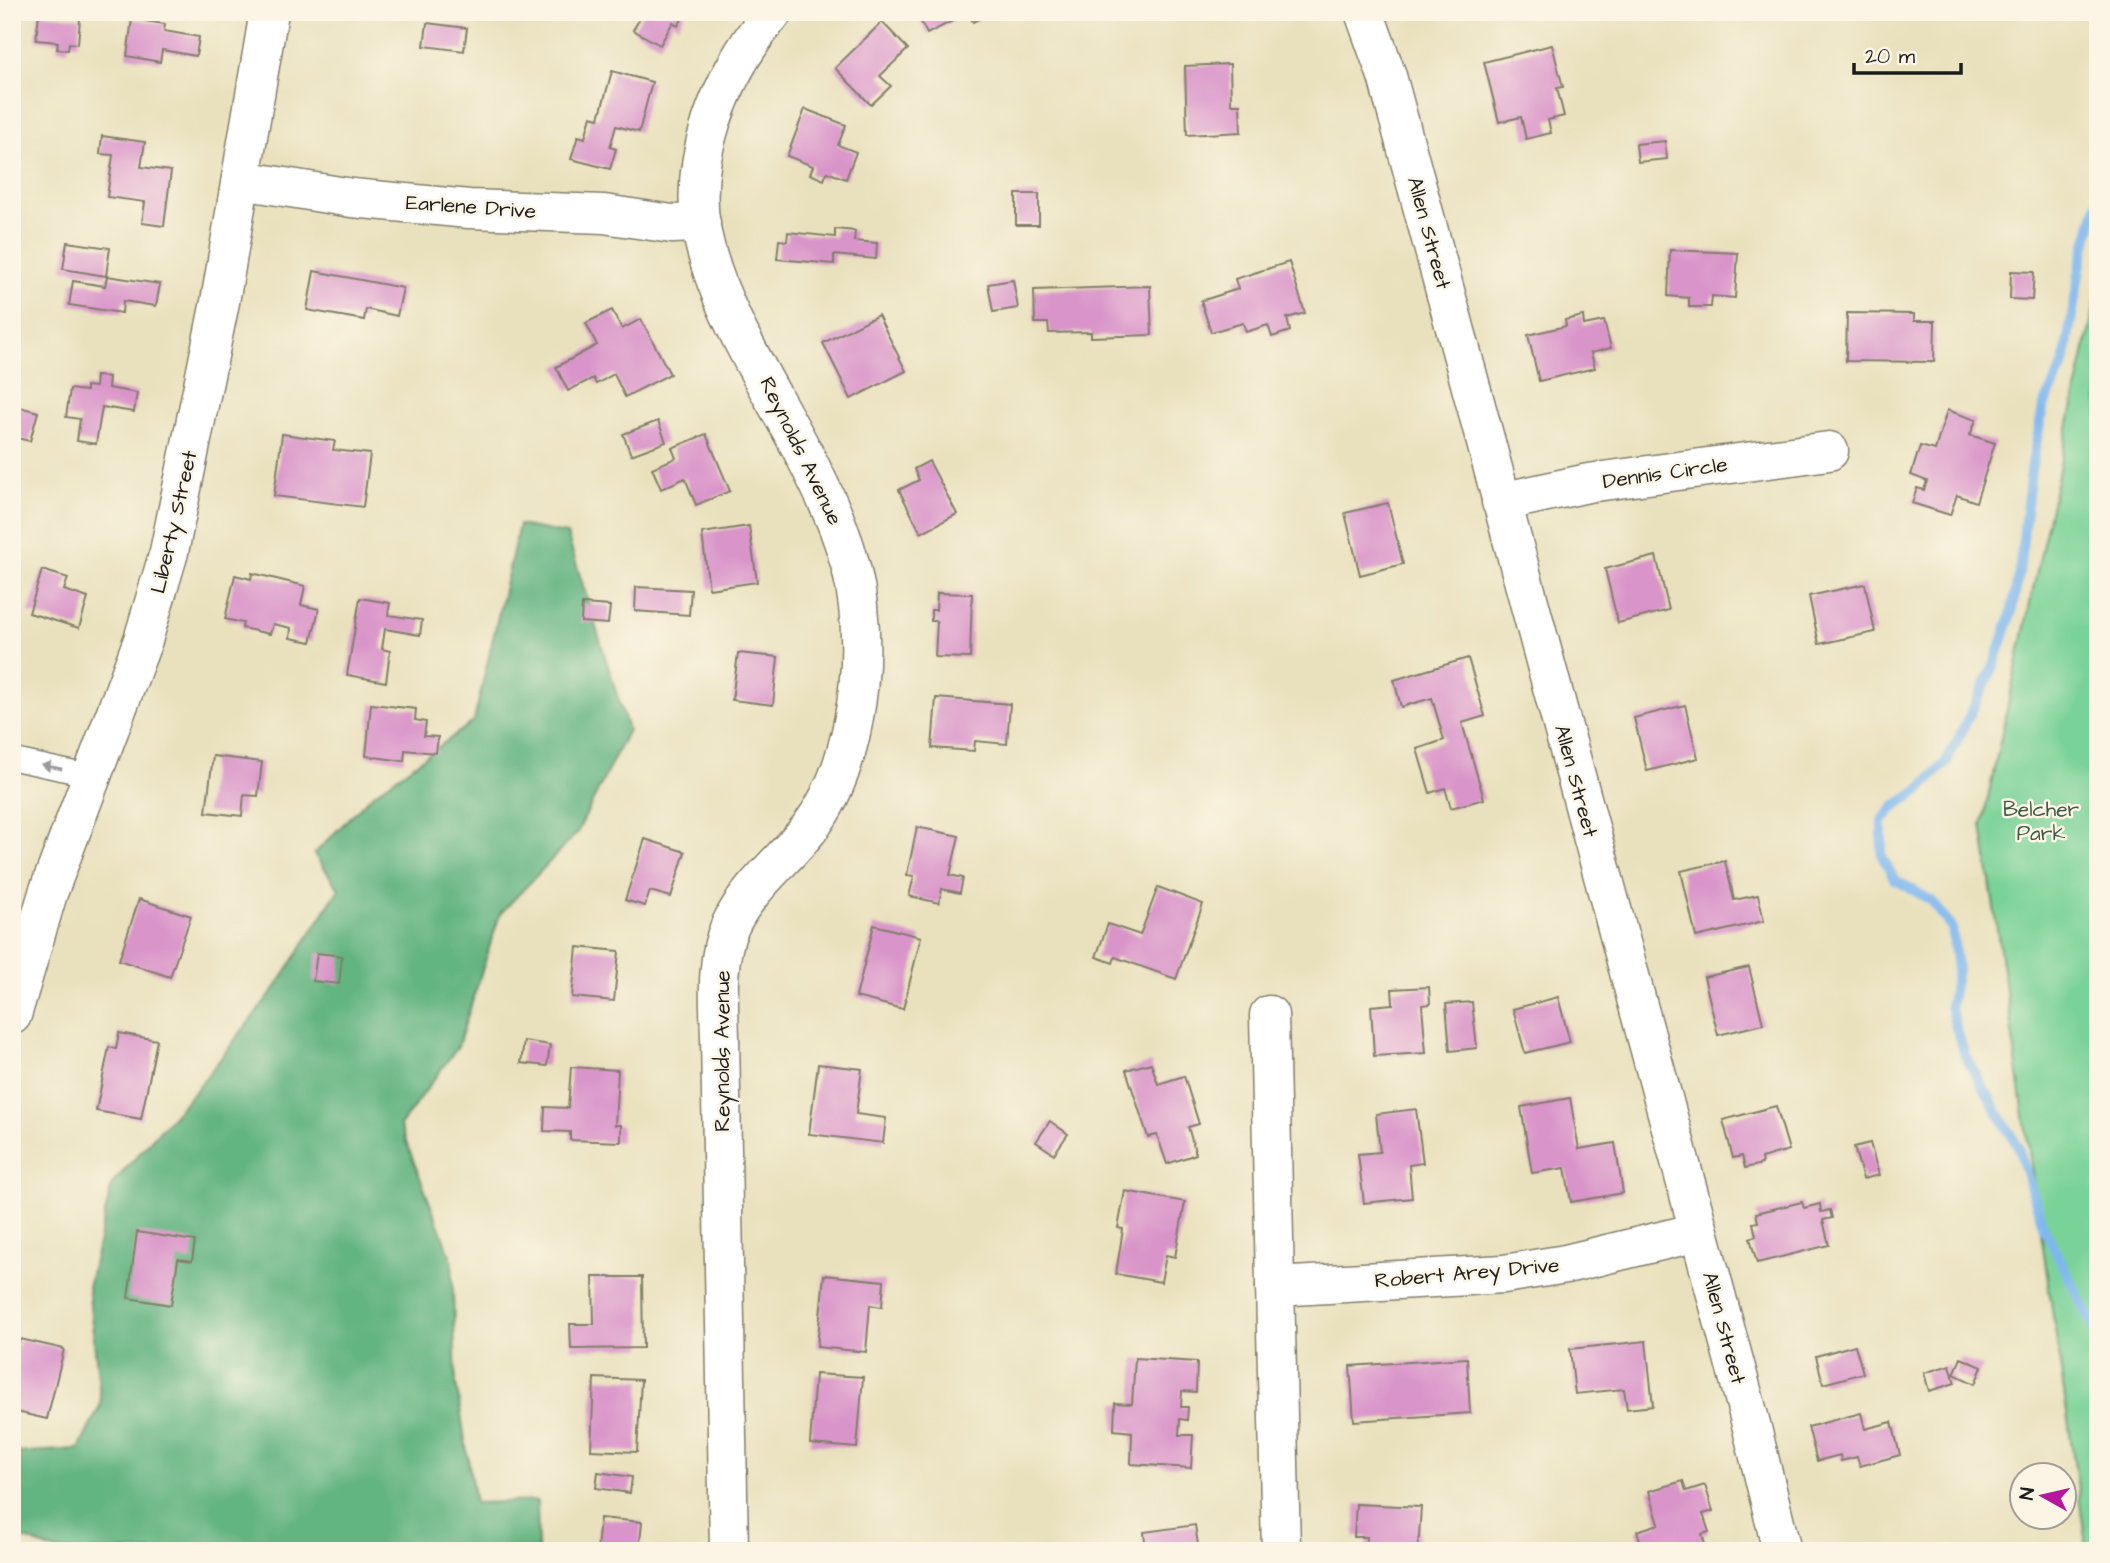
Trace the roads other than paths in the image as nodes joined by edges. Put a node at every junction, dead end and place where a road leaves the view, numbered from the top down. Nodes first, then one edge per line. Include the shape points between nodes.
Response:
1 (269, 12) edge
2 (773, 12) edge
3 (1364, 12) edge
4 (242, 180) junction
5 (701, 223) junction
6 (1829, 451) dead end
7 (1501, 502) junction
8 (12, 759) edge
9 (91, 775) junction
10 (12, 1015) edge
11 (1269, 1015) dead end
12 (1698, 1232) junction
13 (1275, 1287) junction
14 (729, 1551) edge
15 (1281, 1551) edge
16 (1782, 1551) edge

1 - 4 street, Liberty Street
2 - 5 street, Reynolds Avenue via 739,59 709,130 700,178
3 - 7 street, Allen Street via 1387,76
4 - 5 street, Earlene Drive via 404,203
4 - 9 street, Liberty Street via 169,552 143,640
5 - 14 street, Reynolds Avenue via 720,290 835,517 854,578 860,630 849,744 834,790 808,830 745,901 730,928 722,959
6 - 7 street, Dennis Circle via 1588,483
7 - 12 street, Allen Street
9 -> 8 lane
9 - 10 street, Liberty Street via 48,893
11 - 13 street
12 - 13 street, Robert Arey Drive via 1504,1274
12 - 16 street, Allen Street
13 - 15 street

